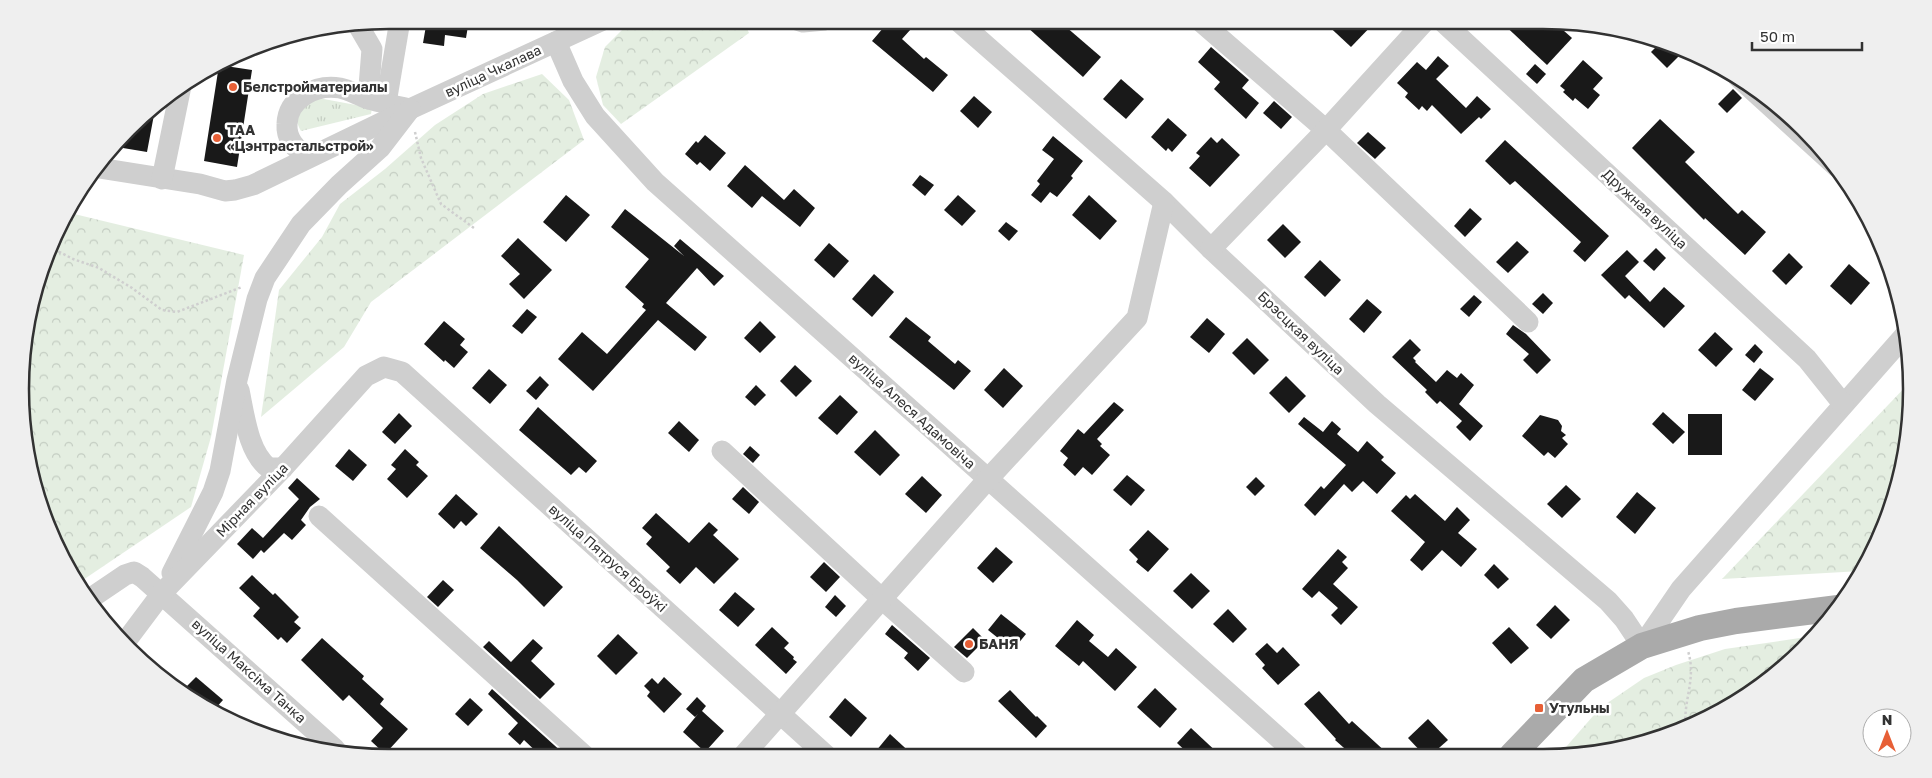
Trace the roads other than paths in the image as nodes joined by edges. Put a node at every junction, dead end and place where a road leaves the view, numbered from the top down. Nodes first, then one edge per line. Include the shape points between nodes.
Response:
1 (397, 29) edge
2 (583, 29) edge
3 (967, 29) edge
4 (1209, 29) edge
5 (1418, 29) edge
6 (1450, 29) edge
7 (361, 30) edge
8 (556, 42) junction
9 (179, 96) edge
10 (377, 101) junction
11 (410, 109) junction
12 (1326, 130) junction
13 (309, 157) junction
14 (104, 169) edge
15 (162, 179) junction
16 (1164, 202) junction
17 (1212, 249) junction
18 (1528, 322) dead end
19 (1900, 341) edge
20 (384, 367) joint
21 (237, 380) junction
22 (1843, 404) junction
23 (722, 450) dead end
24 (283, 468) junction
25 (988, 479) junction
26 (320, 516) dead end
27 (162, 593) junction
28 (94, 596) edge
29 (882, 599) junction
30 (1828, 609) edge
31 (128, 638) edge
32 (1642, 646) junction
33 (964, 672) dead end
34 (780, 714) junction
35 (329, 744) edge
36 (576, 749) edge
37 (749, 749) edge
38 (819, 749) edge
39 (1290, 749) edge
40 (1518, 749) edge

1 - 10 street
2 - 8 street, вуліца Чкалава
3 - 16 street, Брэсцкая вуліца
4 - 12 street
5 - 12 street
6 - 22 street, Дружная вуліца via 1807,359
7 - 10 street via 372,49
8 - 11 street, вуліца Чкалава
8 - 25 street, вуліца Алеся Адамовіча via 573,82 595,116 655,182
9 - 15 street
10 - 11 street
10 - 13 street via 340,88 322,87 302,96 292,107 286,130 290,142
11 - 13 street, вуліца Чкалава
11 - 21 street via 380,148 301,224 266,278
12 - 17 street
12 - 18 street
13 - 15 street, вуліца Чкалава via 253,185 235,190
14 - 15 street, вуліца Чкалава
16 - 17 street, Брэсцкая вуліца
16 - 25 street via 1137,318
17 - 32 street, Брэсцкая вуліца via 1377,404 1608,601
19 - 22 street
20 - 24 street, Мірная вуліца via 366,376
20 - 34 street, вуліца Пятруся Броўкі via 402,372
21 - 24 street via 257,456 269,468
21 - 27 street via 213,492
22 - 32 street via 1681,589
23 - 29 street
24 - 27 street, Мірная вуліца
25 - 29 street
25 - 39 street, вуліца Алеся Адамовіча
26 - 36 street
27 - 28 street, вуліца Максіма Танка via 134,572
27 - 31 street, Мірная вуліца
27 - 35 street, вуліца Максіма Танка
29 - 33 street
29 - 34 street
30 - 32 main road via 1736,621
32 - 40 main road via 1584,680
34 - 37 street
34 - 38 street, вуліца Пятруся Броўкі

